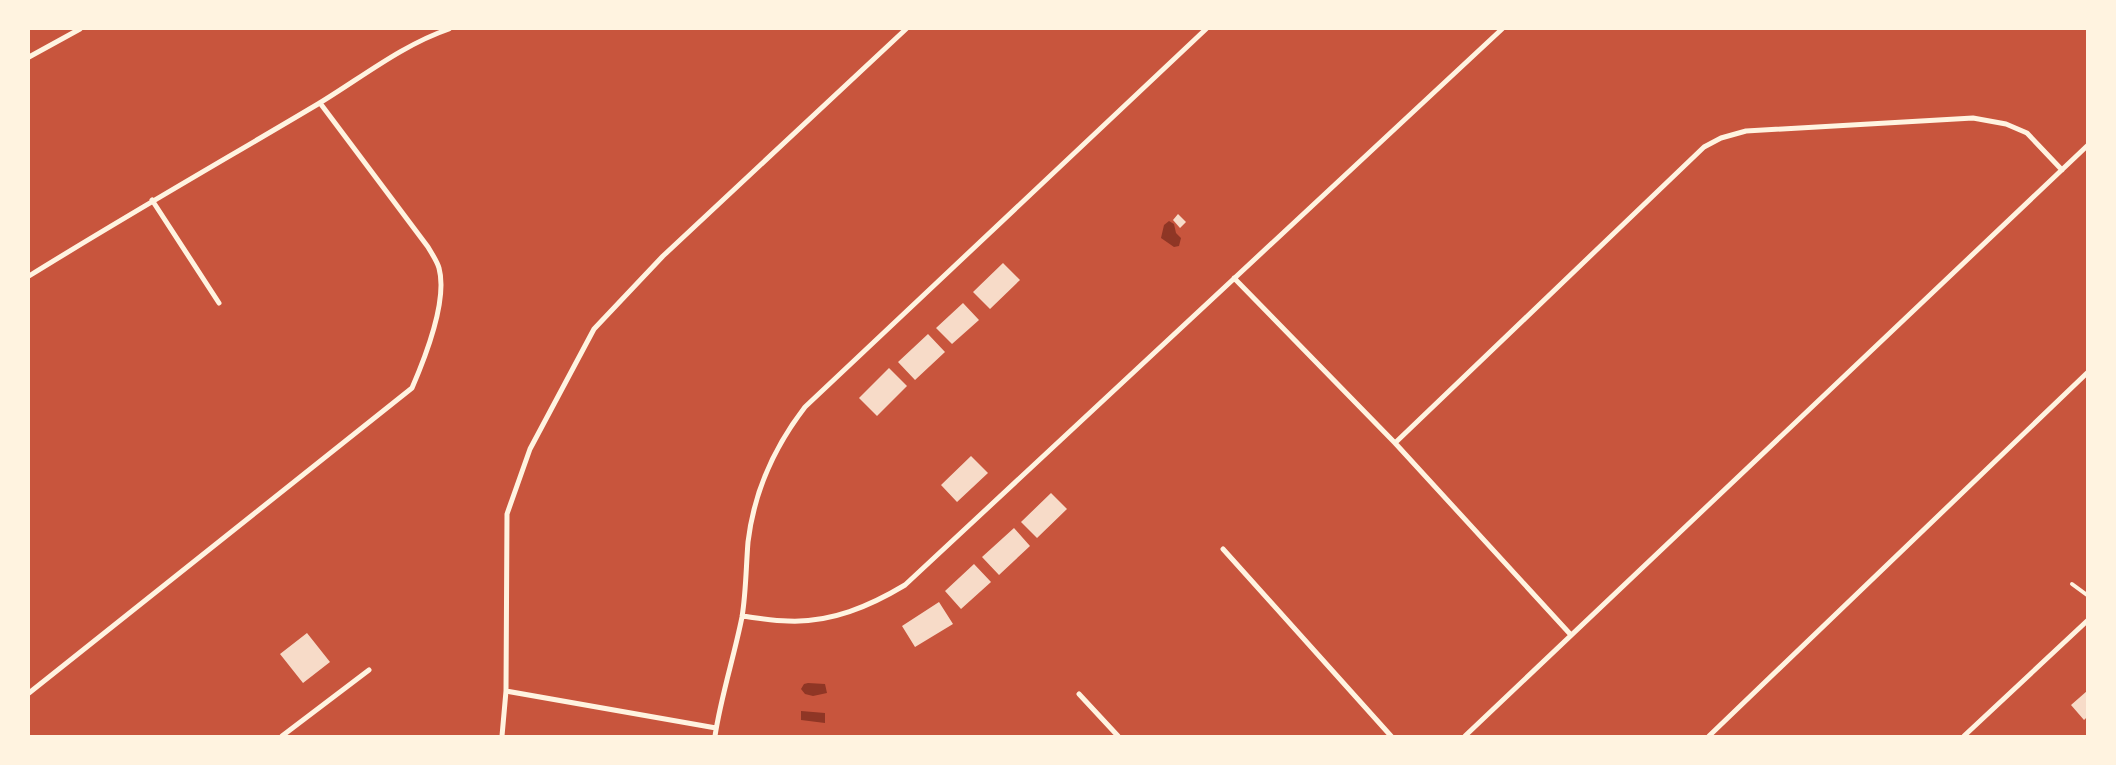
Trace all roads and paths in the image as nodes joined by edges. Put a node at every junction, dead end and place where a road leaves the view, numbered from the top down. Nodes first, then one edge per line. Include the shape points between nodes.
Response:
1 (80, 29) edge
2 (449, 29) edge
3 (906, 29) edge
4 (1206, 29) edge
5 (1502, 29) edge
6 (29, 58) edge
7 (320, 103) junction
8 (2087, 146) edge
9 (2062, 170) junction
10 (152, 200) junction
11 (29, 276) edge
12 (1234, 278) junction
13 (219, 303) dead end
14 (2087, 373) edge
15 (1395, 443) junction
16 (1223, 549) dead end
17 (2072, 584) dead end
18 (2087, 595) edge
19 (742, 616) junction
20 (2087, 621) edge
21 (1572, 634) junction
22 (369, 670) dead end
23 (506, 692) junction
24 (29, 693) edge
25 (1079, 694) dead end
26 (716, 728) junction
27 (282, 736) edge
28 (502, 736) edge
29 (715, 736) edge
30 (1118, 736) edge
31 (1391, 736) edge
32 (1465, 736) edge
33 (1709, 736) edge
34 (1964, 736) edge

1 - 6 street
2 - 7 street via 423,38
3 - 23 street via 663,256 594,328 530,449 507,514
4 - 19 street via 805,406 787,430 758,495 749,539
5 - 12 street
7 - 10 street
7 - 24 street via 428,248 439,268 442,292 426,355 412,388
8 - 9 street
9 - 15 street via 2028,133 2006,124 1973,118 1746,131 1721,138 1704,147
9 - 21 street
10 - 11 street
10 - 13 street
12 - 15 street
12 - 19 street via 906,585 870,606 824,619 789,622
14 - 33 street
15 - 21 street
16 - 31 street
17 - 18 lane
19 - 26 street
20 - 34 street
21 - 32 street
22 - 27 street
23 - 26 street
23 - 28 street
25 - 30 street
26 - 29 street

